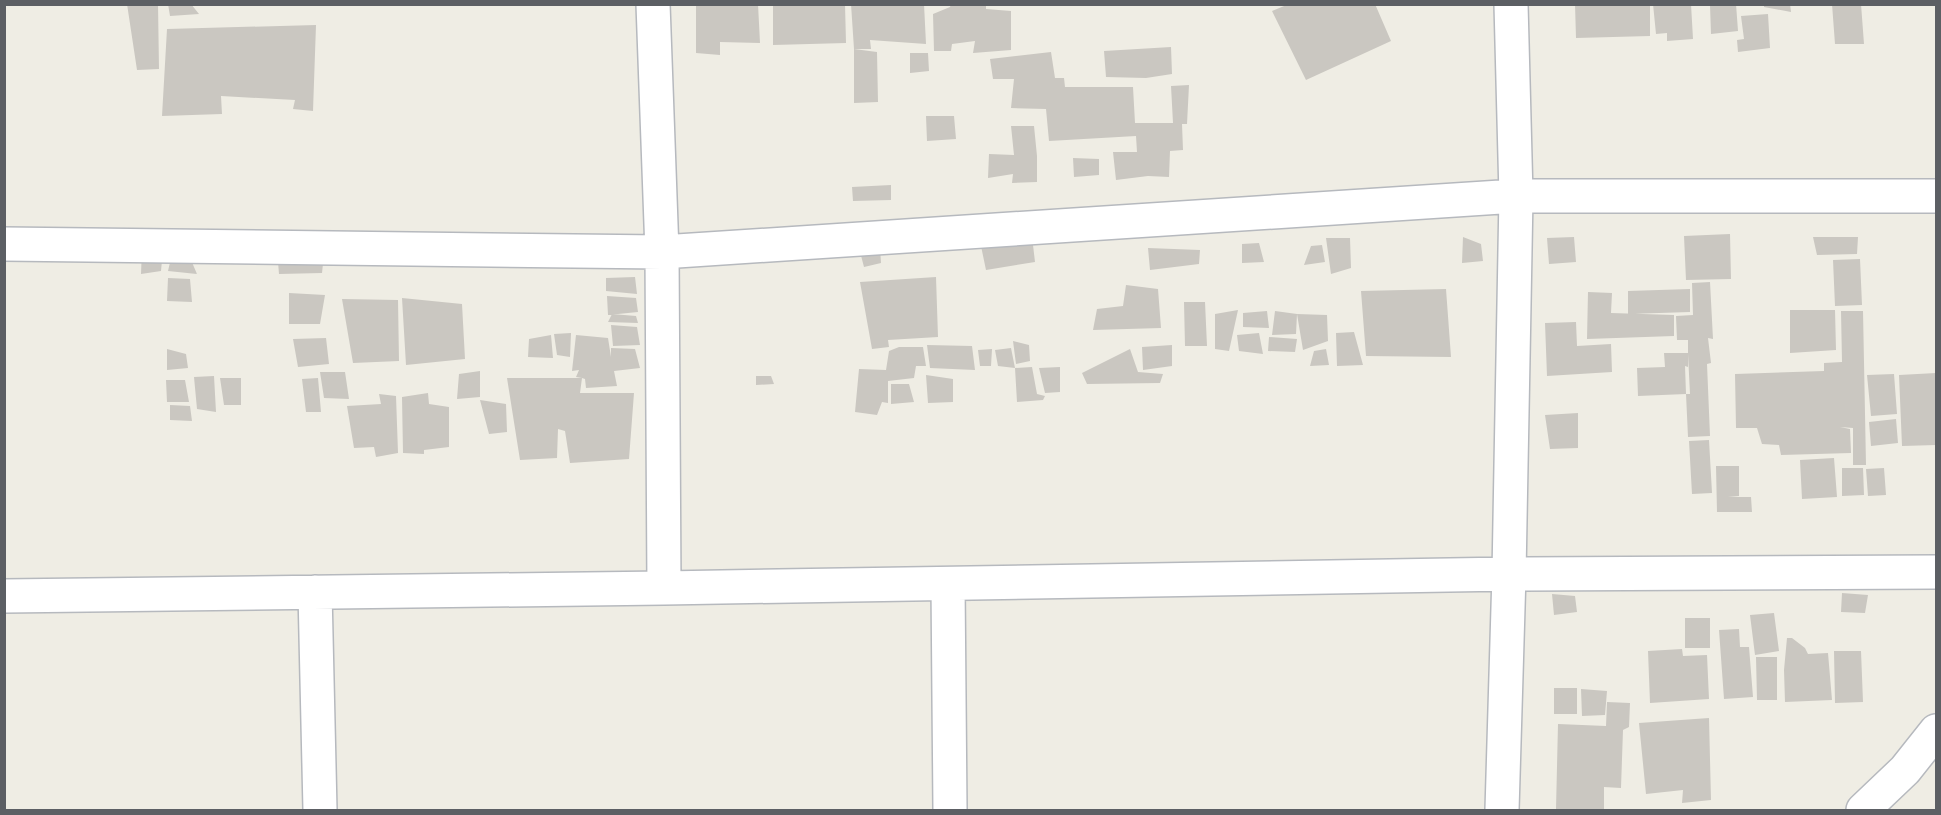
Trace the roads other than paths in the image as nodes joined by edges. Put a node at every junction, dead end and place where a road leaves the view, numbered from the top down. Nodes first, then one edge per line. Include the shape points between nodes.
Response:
1 (653, 4) edge
2 (1510, 4) edge
3 (1516, 196) junction
4 (1936, 196) edge
5 (4, 244) edge
6 (662, 252) junction
7 (1936, 572) edge
8 (1509, 574) junction
9 (948, 584) junction
10 (664, 588) junction
11 (315, 592) junction
12 (4, 596) edge
13 (1936, 731) edge
14 (320, 810) edge
15 (950, 810) edge
16 (1502, 810) edge
17 (1863, 810) edge

1 - 6 street
2 - 3 street
3 - 4 street
3 - 6 street
3 - 8 street
5 - 6 street
6 - 10 street
7 - 8 street
8 - 9 street
8 - 16 street
9 - 10 street
9 - 15 street
10 - 11 street
11 - 12 street
11 - 14 street
13 - 17 street via 1905,770

